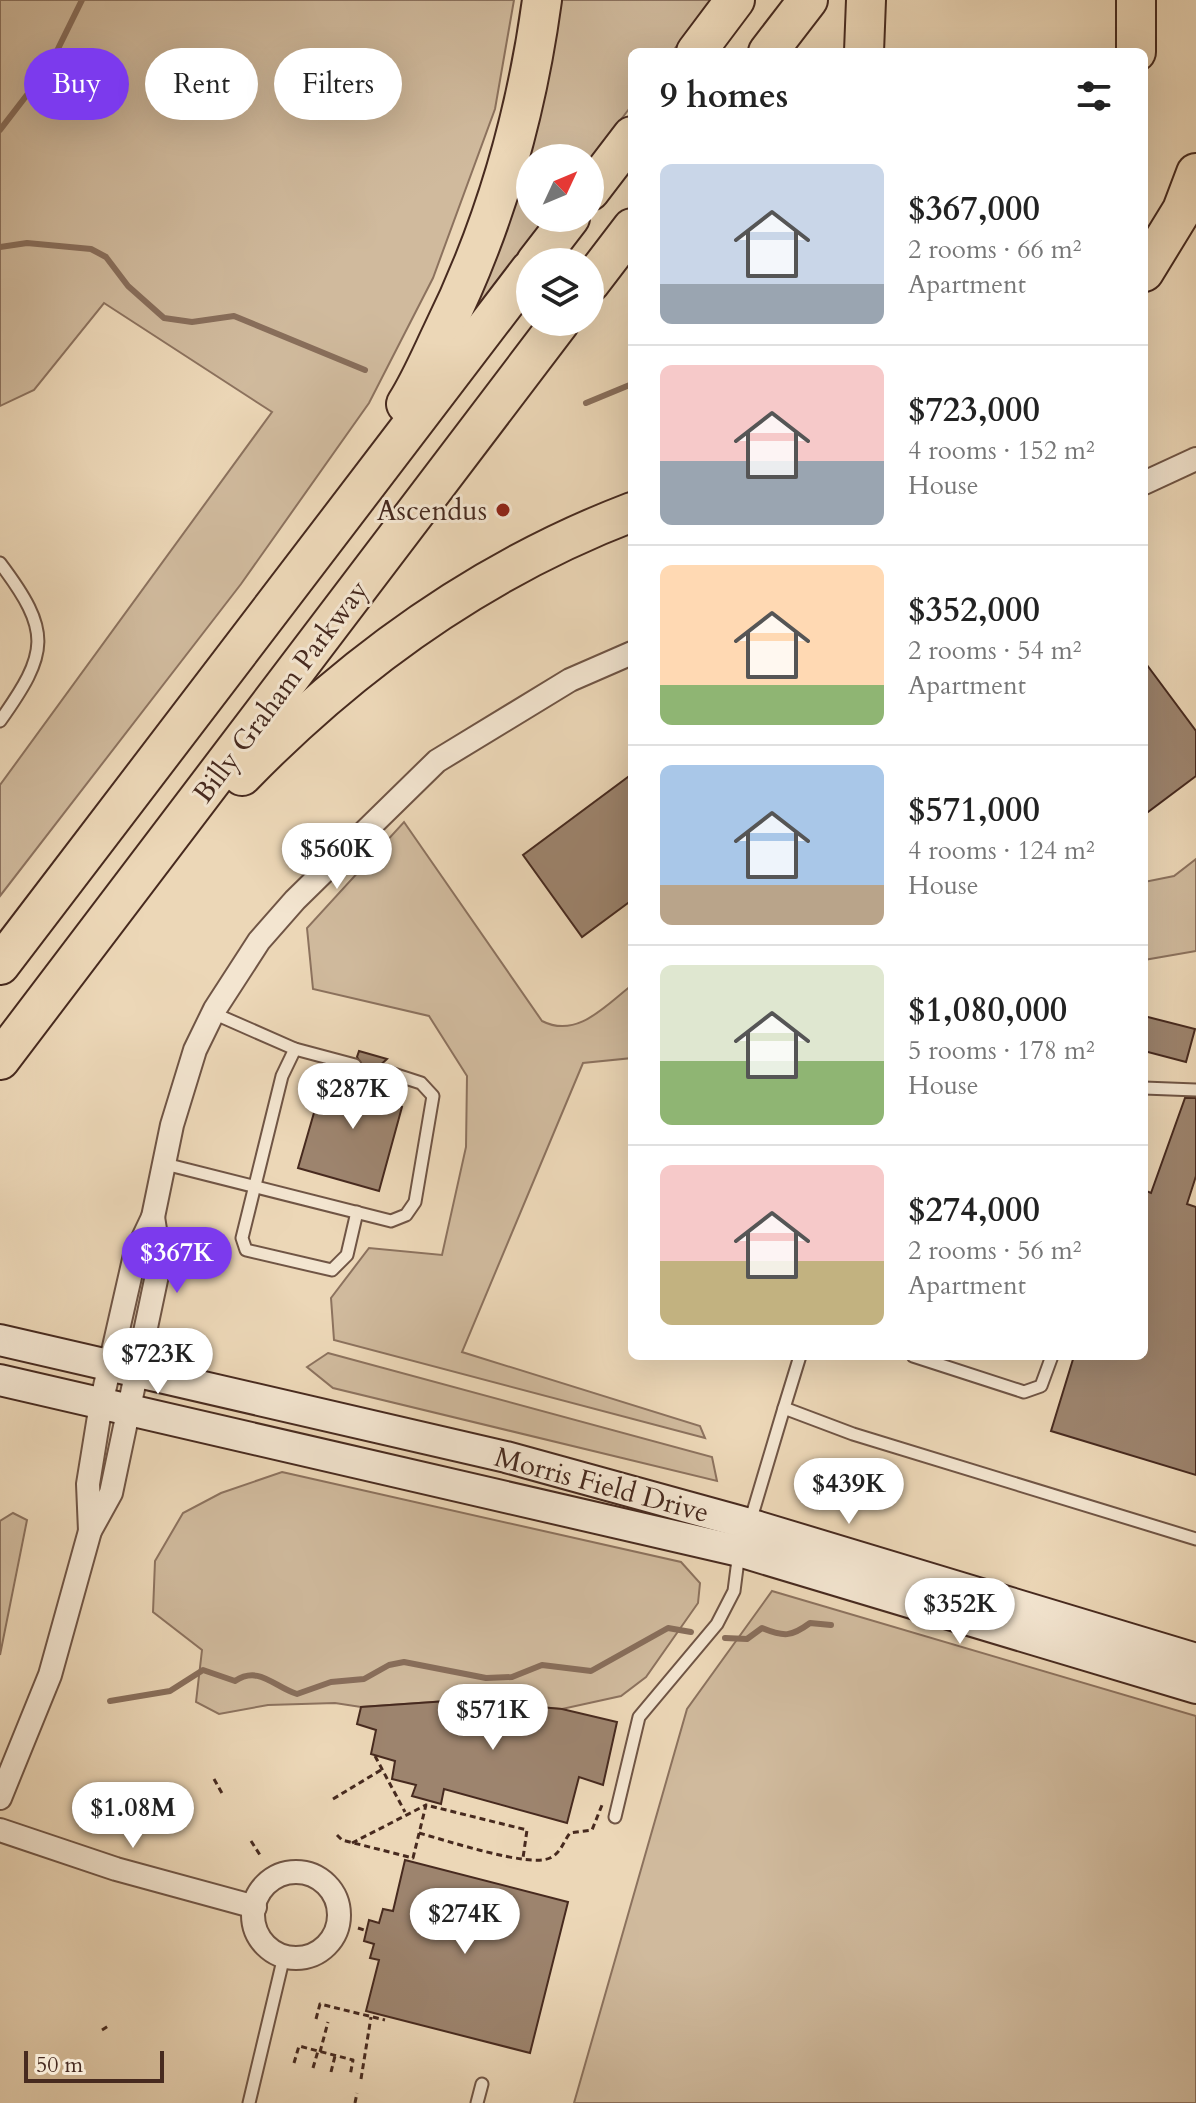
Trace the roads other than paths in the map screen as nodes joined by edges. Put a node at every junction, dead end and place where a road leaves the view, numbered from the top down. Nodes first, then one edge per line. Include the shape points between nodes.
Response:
1 (542, 0) edge
2 (735, 0) edge
3 (808, 0) edge
4 (866, 0) edge
5 (1136, 0) edge
6 (699, 48) edge
7 (771, 48) edge
8 (864, 48) edge
9 (1136, 48) edge
10 (628, 141) edge
11 (604, 173) edge
12 (1196, 173) edge
13 (559, 232) edge
14 (628, 233) edge
15 (547, 248) edge
16 (604, 265) edge
17 (1148, 265) edge
18 (516, 288) edge
19 (549, 336) edge
20 (1196, 459) edge
21 (1148, 481) edge
22 (628, 514) edge
23 (0, 563) edge
24 (280, 596) junction
25 (628, 655) edge
26 (0, 721) edge
27 (113, 911) junction
28 (0, 965) edge
29 (213, 1013) junction
30 (295, 1049) junction
31 (0, 1060) edge
32 (355, 1065) dead end
33 (384, 1071) dead end
34 (1148, 1088) edge
35 (1196, 1090) edge
36 (165, 1164) junction
37 (256, 1187) junction
38 (357, 1212) junction
39 (153, 1217) junction
40 (0, 1340) edge
41 (799, 1360) edge
42 (925, 1360) edge
43 (1051, 1360) edge
44 (110, 1365) junction
45 (139, 1372) junction
46 (0, 1380) edge
47 (101, 1404) junction
48 (784, 1408) junction
49 (131, 1411) junction
50 (90, 1531) junction
51 (744, 1538) junction
52 (1196, 1539) edge
53 (1196, 1659) edge
54 (1196, 1688) edge
55 (0, 1798) edge
56 (615, 1817) dead end
57 (0, 1830) edge
58 (255, 1907) junction
59 (284, 1956) junction
60 (482, 2084) dead end
61 (249, 2103) edge
62 (477, 2103) edge

1 - 24 highway via 530,86 510,166 458,302 411,396
2 - 6 highway
3 - 7 highway
4 - 8 highway
5 - 9 highway
10 - 11 highway
12 - 17 highway via 1182,210
13 - 15 highway
14 - 16 highway
18 - 24 highway, Billy Graham Parkway
19 - 27 highway, Billy Graham Parkway
20 - 21 street
22 - 27 highway via 480,585 359,667 289,727
23 - 26 lane via 29,605 38,636 30,678
24 - 28 highway, Billy Graham Parkway
25 - 29 street via 570,680 437,761 295,900 259,941
27 - 31 highway, Billy Graham Parkway
29 - 30 lane
29 - 36 street via 195,1050
30 - 32 lane
30 - 37 lane via 282,1076
33 - 38 lane via 421,1083 433,1096 415,1202 406,1215 391,1221
34 - 35 lane
36 - 37 lane
36 - 39 street
37 - 38 lane
37 - 38 lane via 242,1238 246,1250 332,1270 347,1255
39 - 44 street via 135,1255
39 - 45 street via 160,1261
40 - 44 street, Morris Field Drive
41 - 48 lane
42 - 43 lane via 1024,1392 1041,1386
44 - 45 street, Morris Field Drive
44 - 47 street
45 - 49 street
45 - 51 street, Morris Field Drive via 506,1457
46 - 47 street, Morris Field Drive
47 - 49 street, Morris Field Drive
47 - 50 street via 88,1484
48 - 51 lane
48 - 52 lane
49 - 50 street via 111,1493
49 - 51 street, Morris Field Drive
50 - 55 street via 50,1675
51 - 53 street, Morris Field Drive
51 - 54 street, Morris Field Drive
51 - 56 lane via 734,1591 717,1624 639,1717
57 - 58 street via 128,1873
58 - 59 street via 261,1940
58 - 59 street via 263,1888 287,1873 315,1876 335,1897 339,1910 333,1938 312,1955
59 - 61 lane
60 - 62 lane

